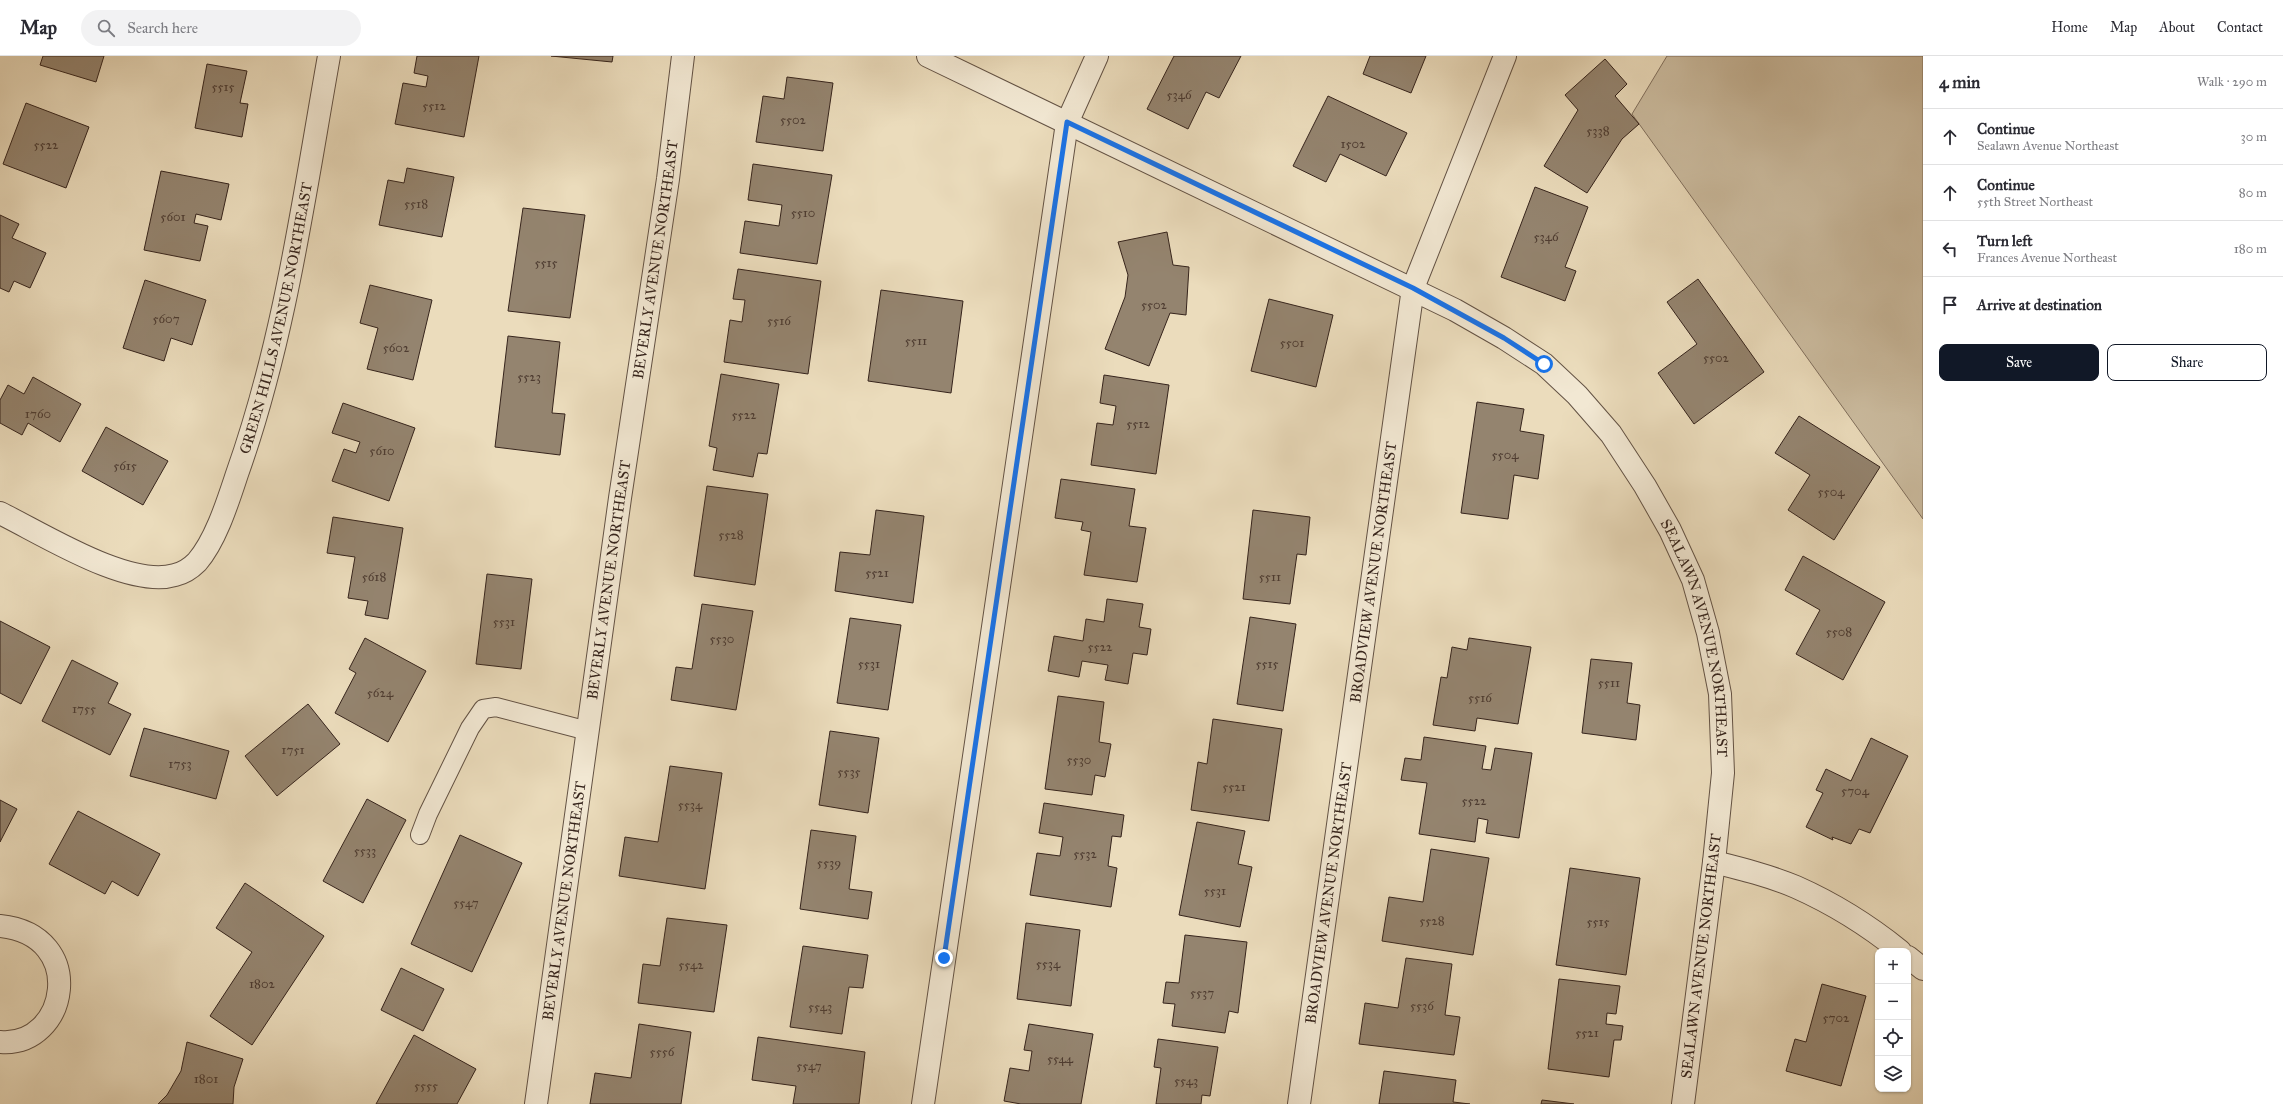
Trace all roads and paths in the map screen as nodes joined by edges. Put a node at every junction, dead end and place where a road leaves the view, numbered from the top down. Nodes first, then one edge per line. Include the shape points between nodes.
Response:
1 (329, 56) edge
2 (683, 56) edge
3 (928, 56) edge
4 (1096, 56) edge
5 (1505, 56) edge
6 (1067, 122) junction
7 (1413, 288) junction
8 (0, 513) edge
9 (588, 731) junction
10 (420, 835) dead end
11 (1714, 862) junction
12 (0, 926) edge
13 (1896, 948) edge
14 (1911, 960) edge
15 (1923, 970) edge
16 (0, 1042) edge
17 (536, 1104) edge
18 (923, 1104) edge
19 (1299, 1104) edge
20 (1683, 1104) edge

1 - 8 street, GREEN HILLS AVENUE NORTHEAST via 284,306 259,408 227,502 204,552 189,569 163,578 134,576 104,565
2 - 9 street, BEVERLY AVENUE NORTHEAST via 668,179
3 - 6 street, SEALAWN AVENUE NORTHEAST
4 - 6 street
5 - 7 street, BROADVIEW AVENUE NORTHEAST
6 - 7 street, SEALAWN AVENUE NORTHEAST
6 - 18 street
7 - 11 street, SEALAWN AVENUE NORTHEAST via 1504,338 1544,364 1577,395 1611,434 1670,530 1693,580 1708,633 1720,694 1723,773
7 - 19 street, BROADVIEW AVENUE NORTHEAST
9 - 10 lane via 496,706 483,709 470,728
9 - 17 street, BEVERLY AVENUE NORTHEAST
11 - 13 street via 1761,874 1796,888 1842,913
11 - 20 street, SEALAWN AVENUE NORTHEAST
12 - 16 street via 15,928 32,935 46,947 55,962 60,980 58,998 51,1015 40,1029 24,1038
14 - 15 street

